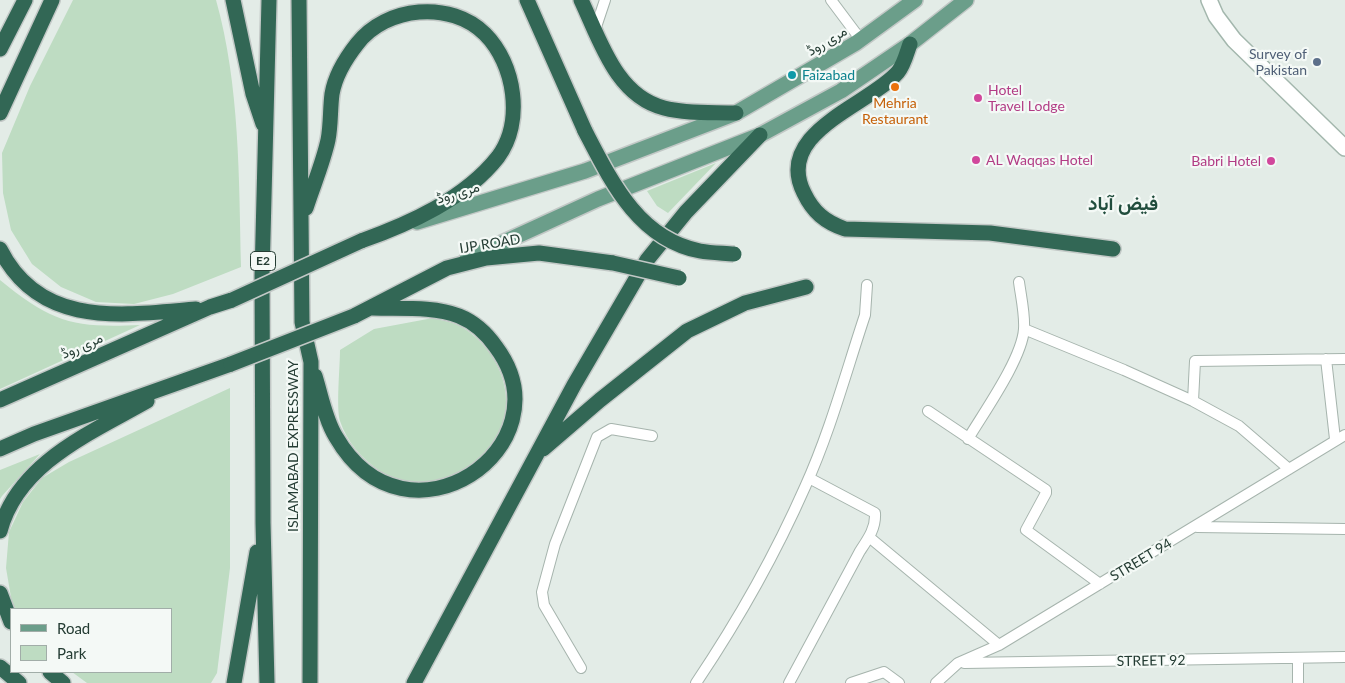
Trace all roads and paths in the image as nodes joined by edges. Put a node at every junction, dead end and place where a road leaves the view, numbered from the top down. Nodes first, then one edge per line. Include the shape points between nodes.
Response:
1 (25, 0) edge
2 (52, 0) edge
3 (233, 0) edge
4 (269, 0) edge
5 (299, 0) edge
6 (527, 0) edge
7 (581, 0) edge
8 (605, 0) edge
9 (831, 0) edge
10 (914, 0) edge
11 (966, 0) edge
12 (1209, 0) edge
13 (595, 30) junction
14 (861, 40) junction
15 (910, 44) junction
16 (0, 49) edge
17 (0, 113) edge
18 (736, 113) junction
19 (266, 135) junction
20 (760, 135) junction
21 (1345, 148) edge
22 (302, 222) junction
23 (394, 229) junction
24 (0, 249) edge
25 (1113, 249) dead end
26 (734, 254) dead end
27 (447, 268) junction
28 (679, 278) dead end
29 (1019, 282) dead end
30 (867, 285) dead end
31 (806, 287) dead end
32 (210, 307) junction
33 (373, 308) junction
34 (1024, 329) junction
35 (1326, 359) junction
36 (1345, 359) edge
37 (311, 362) junction
38 (182, 380) junction
39 (0, 400) edge
40 (1193, 401) junction
41 (928, 411) dead end
42 (652, 436) dead end
43 (1340, 437) edge
44 (968, 439) junction
45 (0, 449) edge
46 (536, 456) junction
47 (1289, 468) junction
48 (809, 478) junction
49 (263, 523) junction
50 (1196, 527) junction
51 (1345, 529) edge
52 (0, 531) edge
53 (869, 537) junction
54 (1100, 584) junction
55 (0, 593) edge
56 (10, 619) edge
57 (1000, 644) junction
58 (1345, 657) edge
59 (1298, 658) junction
60 (958, 664) junction
61 (0, 667) edge
62 (581, 668) dead end
63 (51, 673) edge
64 (19, 683) edge
65 (63, 683) edge
66 (234, 683) edge
67 (266, 683) edge
68 (310, 683) edge
69 (414, 683) edge
70 (696, 683) edge
71 (789, 683) edge
72 (851, 683) edge
73 (899, 683) edge
74 (936, 683) edge
75 (1298, 683) edge

1 - 16 highway
2 - 17 highway
3 - 19 highway via 253,94
4 - 19 highway, E2
5 - 22 highway, ISLAMABAD EXPRESSWAY
6 - 26 highway, bridge via 584,131 616,190 631,210 646,224 687,247
7 - 13 highway
8 - 13 street
9 - 14 street
10 - 14 main road, مری روڈ
11 - 15 main road
12 - 21 street via 1216,16 1234,40
13 - 18 highway via 626,88 640,98 664,108
14 - 18 main road, مری روڈ
15 - 20 main road via 841,91
15 - 25 highway via 899,71 840,112 810,140 800,158 799,176 813,210 830,224 845,229 990,234
18 - 23 main road, مری روڈ via 585,171
19 - 49 highway, E2 via 262,276
20 - 27 main road via 598,199
20 - 46 highway via 686,212 647,260
22 - 23 highway via 328,139 332,93 348,56 368,33 390,18 427,10 469,23 484,33 498,49 513,93 513,120 508,139 486,170 456,195
22 - 37 highway, ISLAMABAD EXPRESSWAY via 302,322
23 - 32 highway, مری روڈ, bridge
24 - 32 highway via 30,287 69,308 119,316
27 - 28 highway, IJP ROAD, bridge via 486,258 539,253 613,263
27 - 33 highway, IJP ROAD
29 - 34 street
30 - 48 street via 865,315
31 - 46 highway via 744,304 687,331
32 - 39 highway, مری روڈ
33 - 37 highway via 437,311 460,316 480,328 508,364 514,385 513,411 507,434 480,470 454,485 423,490 398,488 372,477 350,456 336,436
33 - 38 highway, IJP ROAD, bridge via 232,364
34 - 40 street
34 - 44 street via 1005,377
35 - 36 street
35 - 40 street via 1195,361
35 - 43 street
37 - 68 highway, ISLAMABAD EXPRESSWAY
38 - 45 highway
38 - 52 highway via 64,448 18,493
40 - 47 street via 1239,426
41 - 44 street
42 - 62 street via 611,429 597,437 555,544 542,592 544,605
43 - 47 street, STREET 94
44 - 54 street via 1046,490 1026,530
46 - 69 highway
47 - 50 street, STREET 94
48 - 53 street via 875,514
48 - 70 street via 763,571
49 - 66 highway
49 - 67 highway, E2
50 - 51 street
50 - 54 street, STREET 94
53 - 57 street
53 - 71 street
54 - 57 street, STREET 94
55 - 56 highway
57 - 60 street, STREET 94
58 - 59 street, STREET 92
59 - 60 street, STREET 92
59 - 75 street
60 - 74 street, STREET 94
61 - 64 highway
63 - 65 highway
72 - 73 street via 884,672

